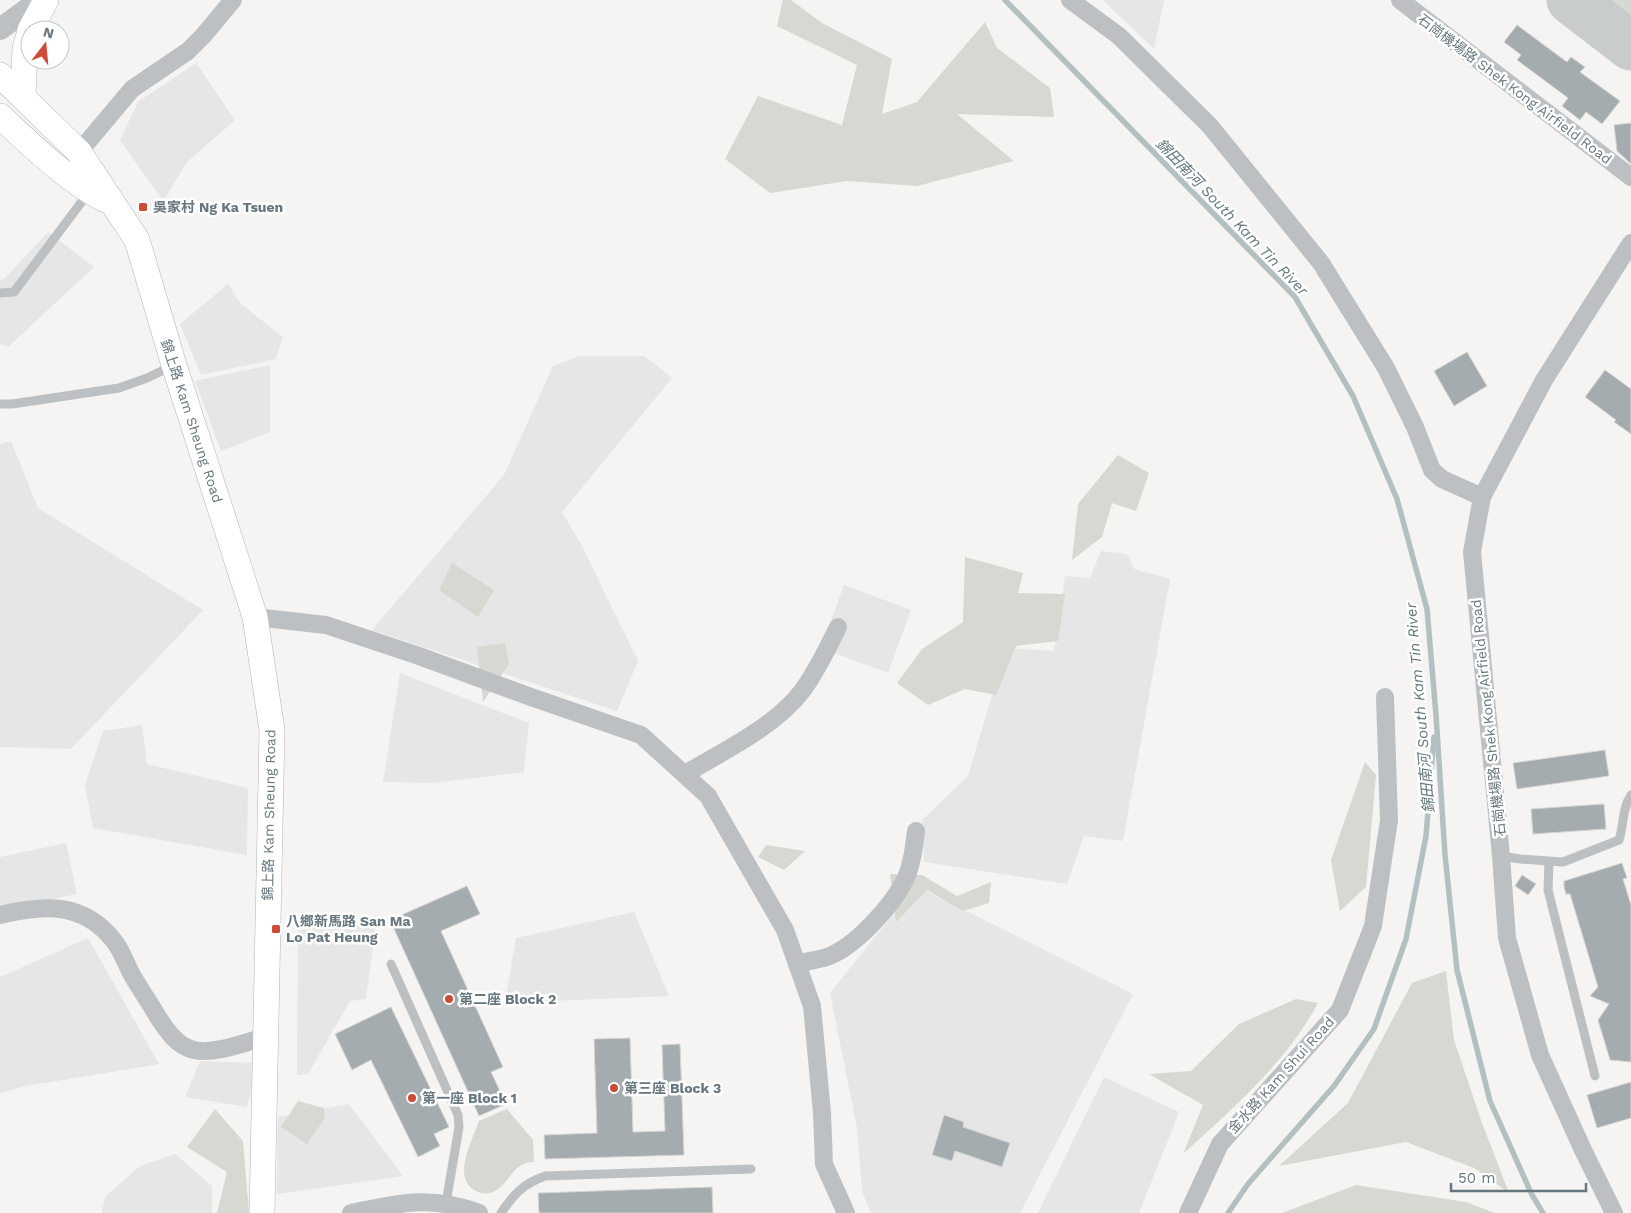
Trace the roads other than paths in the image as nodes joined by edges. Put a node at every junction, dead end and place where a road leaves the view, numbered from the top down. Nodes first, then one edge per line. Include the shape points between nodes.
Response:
1 (40, 0) edge
2 (46, 0) edge
3 (233, 0) edge
4 (1070, 0) edge
5 (1400, 0) edge
6 (35, 20) edge
7 (0, 29) edge
8 (23, 70) edge
9 (0, 75) edge
10 (22, 96) junction
11 (0, 116) edge
12 (79, 152) junction
13 (1631, 177) edge
14 (89, 192) junction
15 (112, 203) junction
16 (1631, 243) edge
17 (0, 293) edge
18 (174, 365) junction
19 (0, 404) edge
20 (1482, 497) junction
21 (255, 617) junction
22 (838, 627) dead end
23 (1385, 697) dead end
24 (685, 774) junction
25 (1631, 795) edge
26 (916, 831) dead end
27 (1501, 856) junction
28 (1549, 862) junction
29 (0, 915) edge
30 (391, 964) dead end
31 (797, 964) junction
32 (264, 1037) junction
33 (1595, 1076) dead end
34 (751, 1170) dead end
35 (445, 1208) edge
36 (262, 1213) edge
37 (351, 1213) edge
38 (479, 1213) edge
39 (501, 1213) edge
40 (846, 1213) edge
41 (1188, 1213) edge
42 (1614, 1213) edge

1 - 7 street
2 - 6 main road
3 - 12 street via 188,51 132,89
4 - 20 street via 1119,36 1210,126 1321,263 1386,368 1432,470
5 - 13 street, 石崗機場路 Shek Kong Airfield Road
8 - 10 main road
9 - 10 main road, 錦上路 Kam Sheung Road
10 - 12 main road, 錦上路 Kam Sheung Road
11 - 14 main road
12 - 15 main road, 錦上路 Kam Sheung Road
14 - 15 main road
14 - 17 lane via 14,292
15 - 18 main road, 錦上路 Kam Sheung Road via 137,240
16 - 20 street, 石崗機場路 Shek Kong Airfield Road via 1544,380
18 - 19 lane via 119,388
18 - 21 main road, 錦上路 Kam Sheung Road
20 - 27 street, 石崗機場路 Shek Kong Airfield Road via 1472,552
21 - 24 street via 326,625 641,735
21 - 32 main road, 錦上路 Kam Sheung Road via 272,730
22 - 24 street via 802,691 779,715
23 - 41 street, 金水路 Kam Shui Road via 1389,820 1373,926 1340,1010 1220,1144
24 - 31 street via 708,796 786,930
25 - 28 lane via 1626,803 1619,840 1563,862
26 - 31 street via 905,879 890,904 852,943 828,957
27 - 28 lane
27 - 42 street, 石崗機場路 Shek Kong Airfield Road via 1507,938 1540,1055
28 - 33 lane via 1548,890
29 - 32 street via 25,909 65,909 80,913 102,928 116,943 164,1027 177,1042 194,1050 207,1051
30 - 35 lane via 458,1115
31 - 40 street via 812,1006 824,1164
32 - 36 main road, 錦上路 Kam Sheung Road
34 - 39 lane via 545,1176 521,1188
35 - 37 street via 396,1203
35 - 38 street

